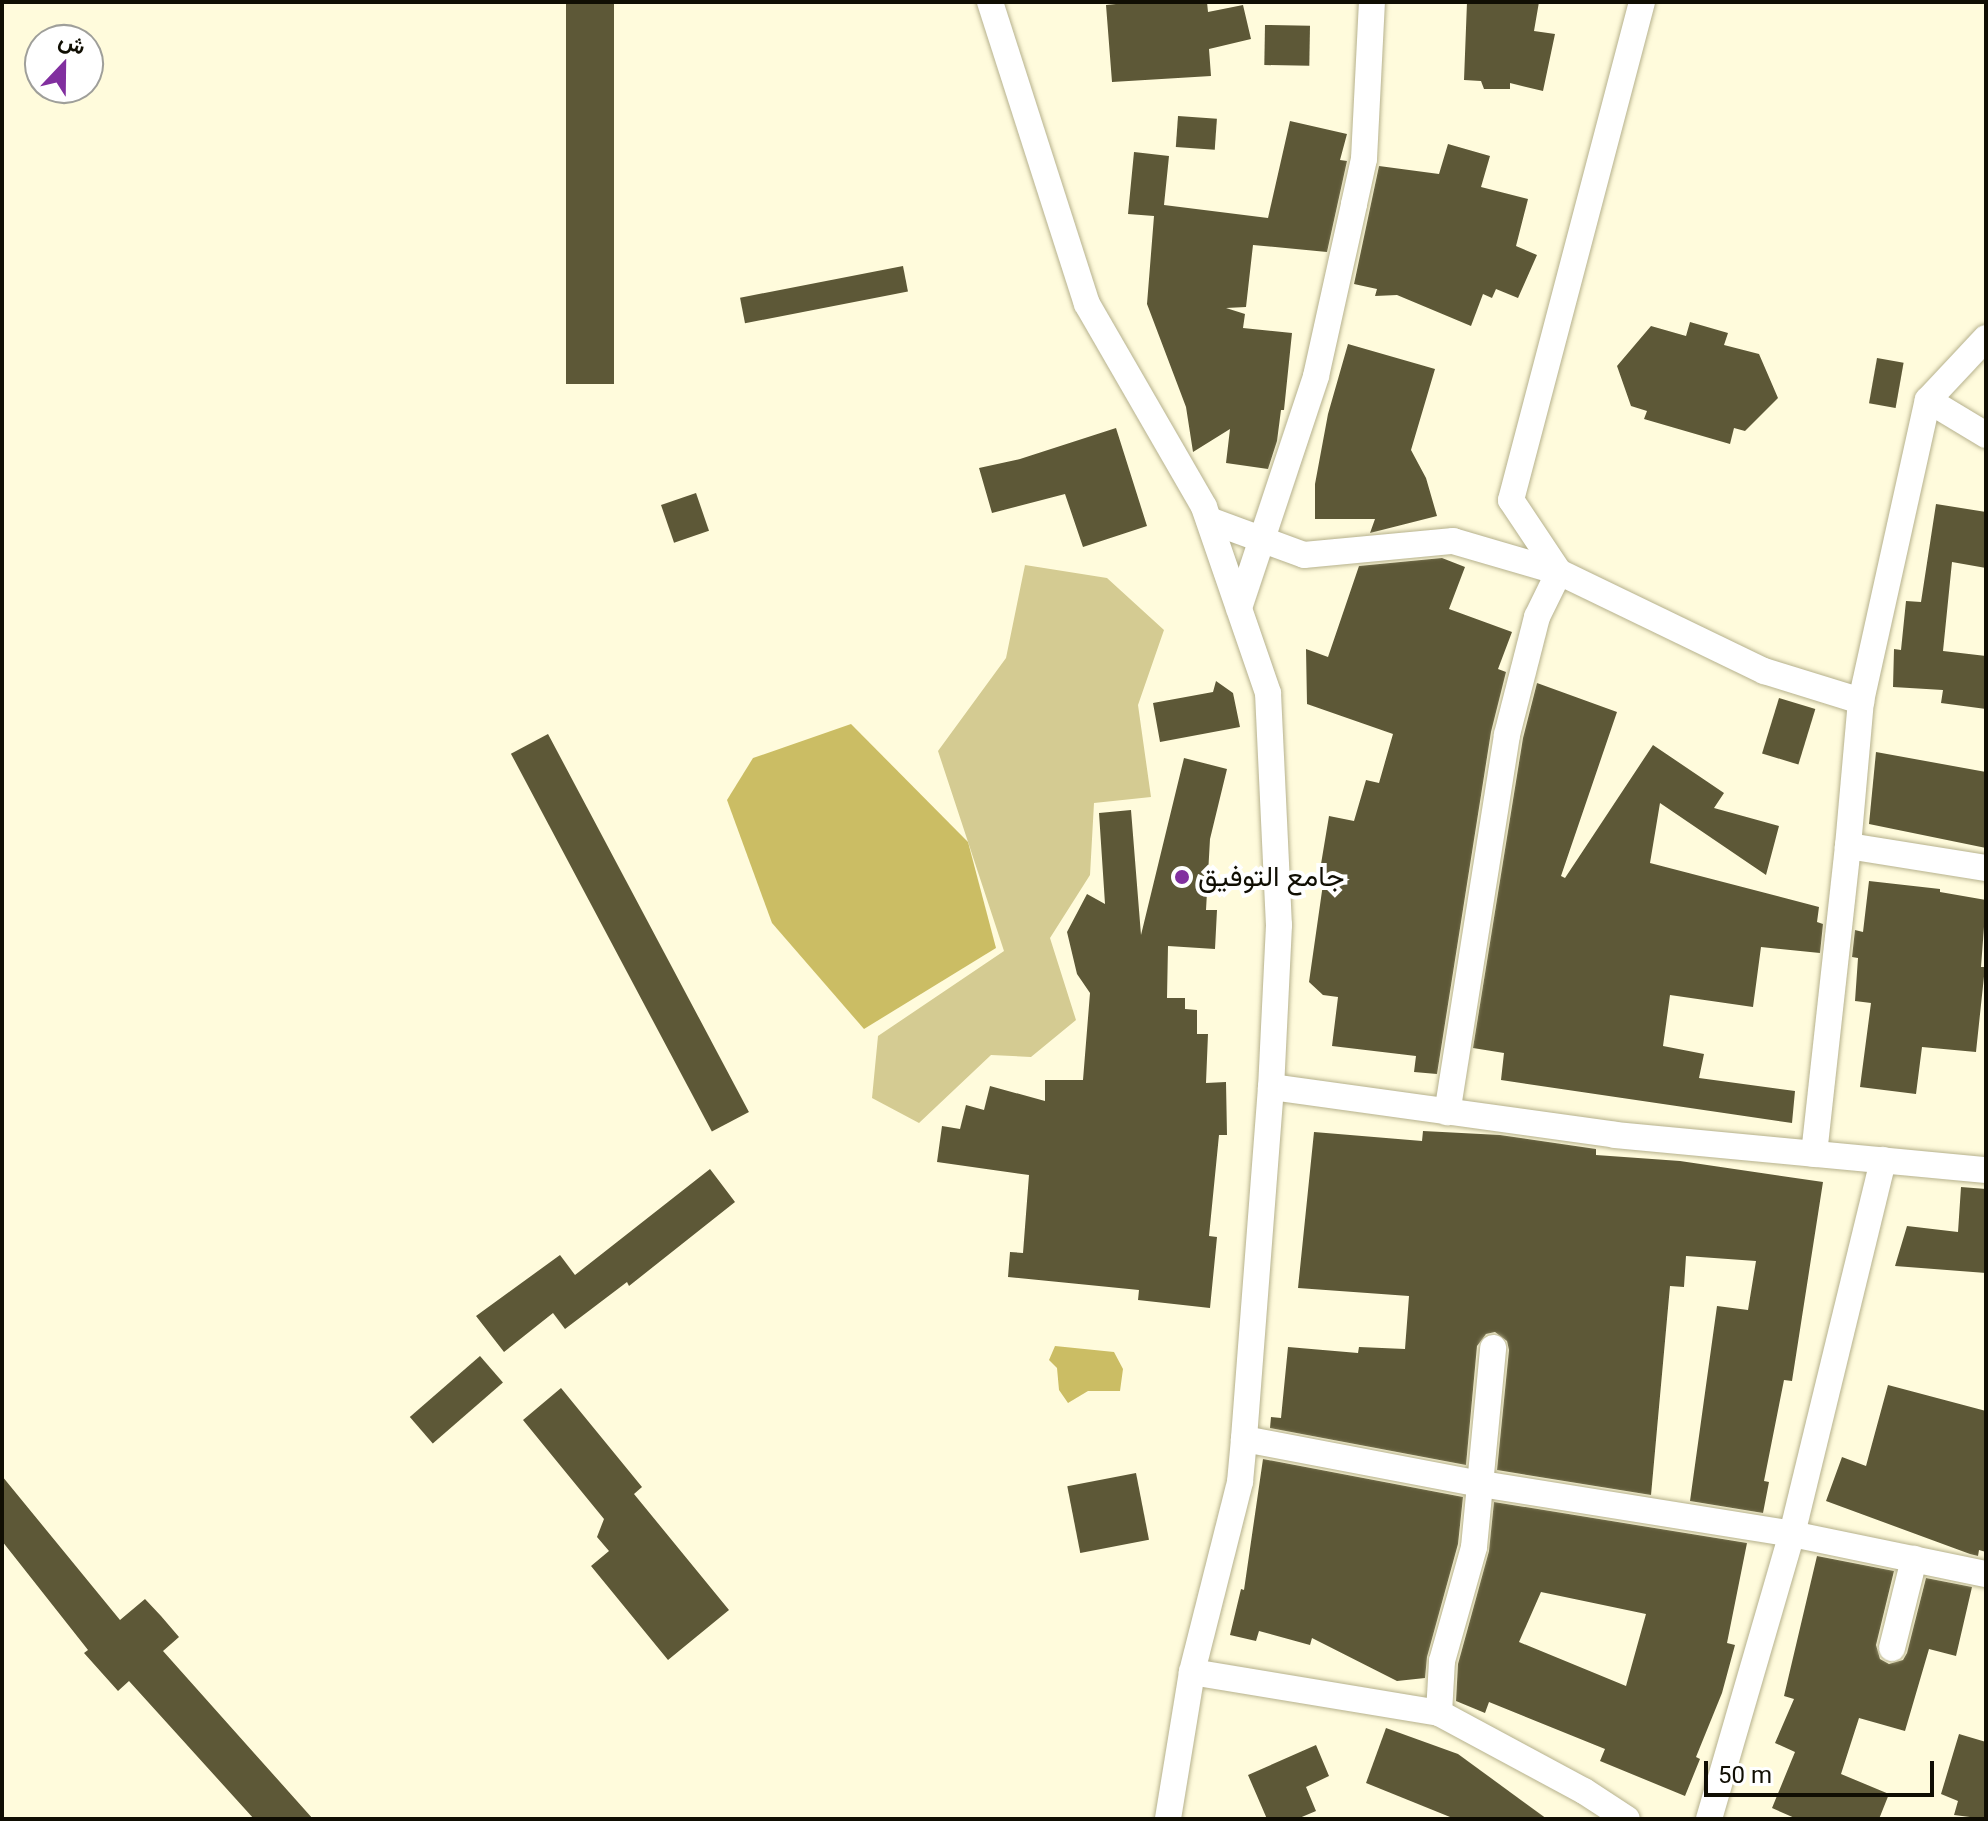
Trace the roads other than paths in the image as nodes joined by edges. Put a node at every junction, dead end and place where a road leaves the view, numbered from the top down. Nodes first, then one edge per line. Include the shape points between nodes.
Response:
1 (990, 2) edge
2 (1372, 2) edge
3 (1642, 2) edge
4 (1986, 338) edge
5 (1928, 400) junction
6 (1986, 435) edge
7 (1209, 520) junction
8 (1262, 538) junction
9 (1559, 572) junction
10 (1239, 608) junction
11 (1861, 701) junction
12 (1848, 846) junction
13 (1986, 868) edge
14 (1271, 1087) junction
15 (1447, 1112) junction
16 (1814, 1154) junction
17 (1883, 1160) junction
18 (1986, 1170) edge
19 (1493, 1348) dead end
20 (1244, 1439) junction
21 (1481, 1484) junction
22 (1792, 1534) junction
23 (1914, 1559) junction
24 (1986, 1574) edge
25 (1892, 1648) dead end
26 (1192, 1672) junction
27 (1439, 1713) junction
28 (1168, 1819) edge
29 (1627, 1819) edge
30 (1709, 1819) edge

1 - 7 street via 1087,304
2 - 8 street via 1364,159 1316,376
3 - 9 street via 1511,500
4 - 5 street
5 - 6 street
5 - 11 street
7 - 8 street
7 - 10 street
8 - 9 street via 1304,555 1453,541
8 - 10 street
9 - 11 street via 1764,671
9 - 15 street via 1537,617 1507,735
10 - 14 street via 1268,693 1279,925
11 - 12 street
12 - 13 street
12 - 16 street
14 - 15 street
14 - 20 street
15 - 16 street
16 - 17 street
17 - 18 street
17 - 22 street
19 - 21 street
20 - 21 street
20 - 26 street via 1240,1482
21 - 22 street
21 - 27 street via 1474,1547 1442,1661
22 - 23 street
22 - 30 street
23 - 24 street
23 - 25 street
26 - 27 street
26 - 28 street
27 - 29 street

